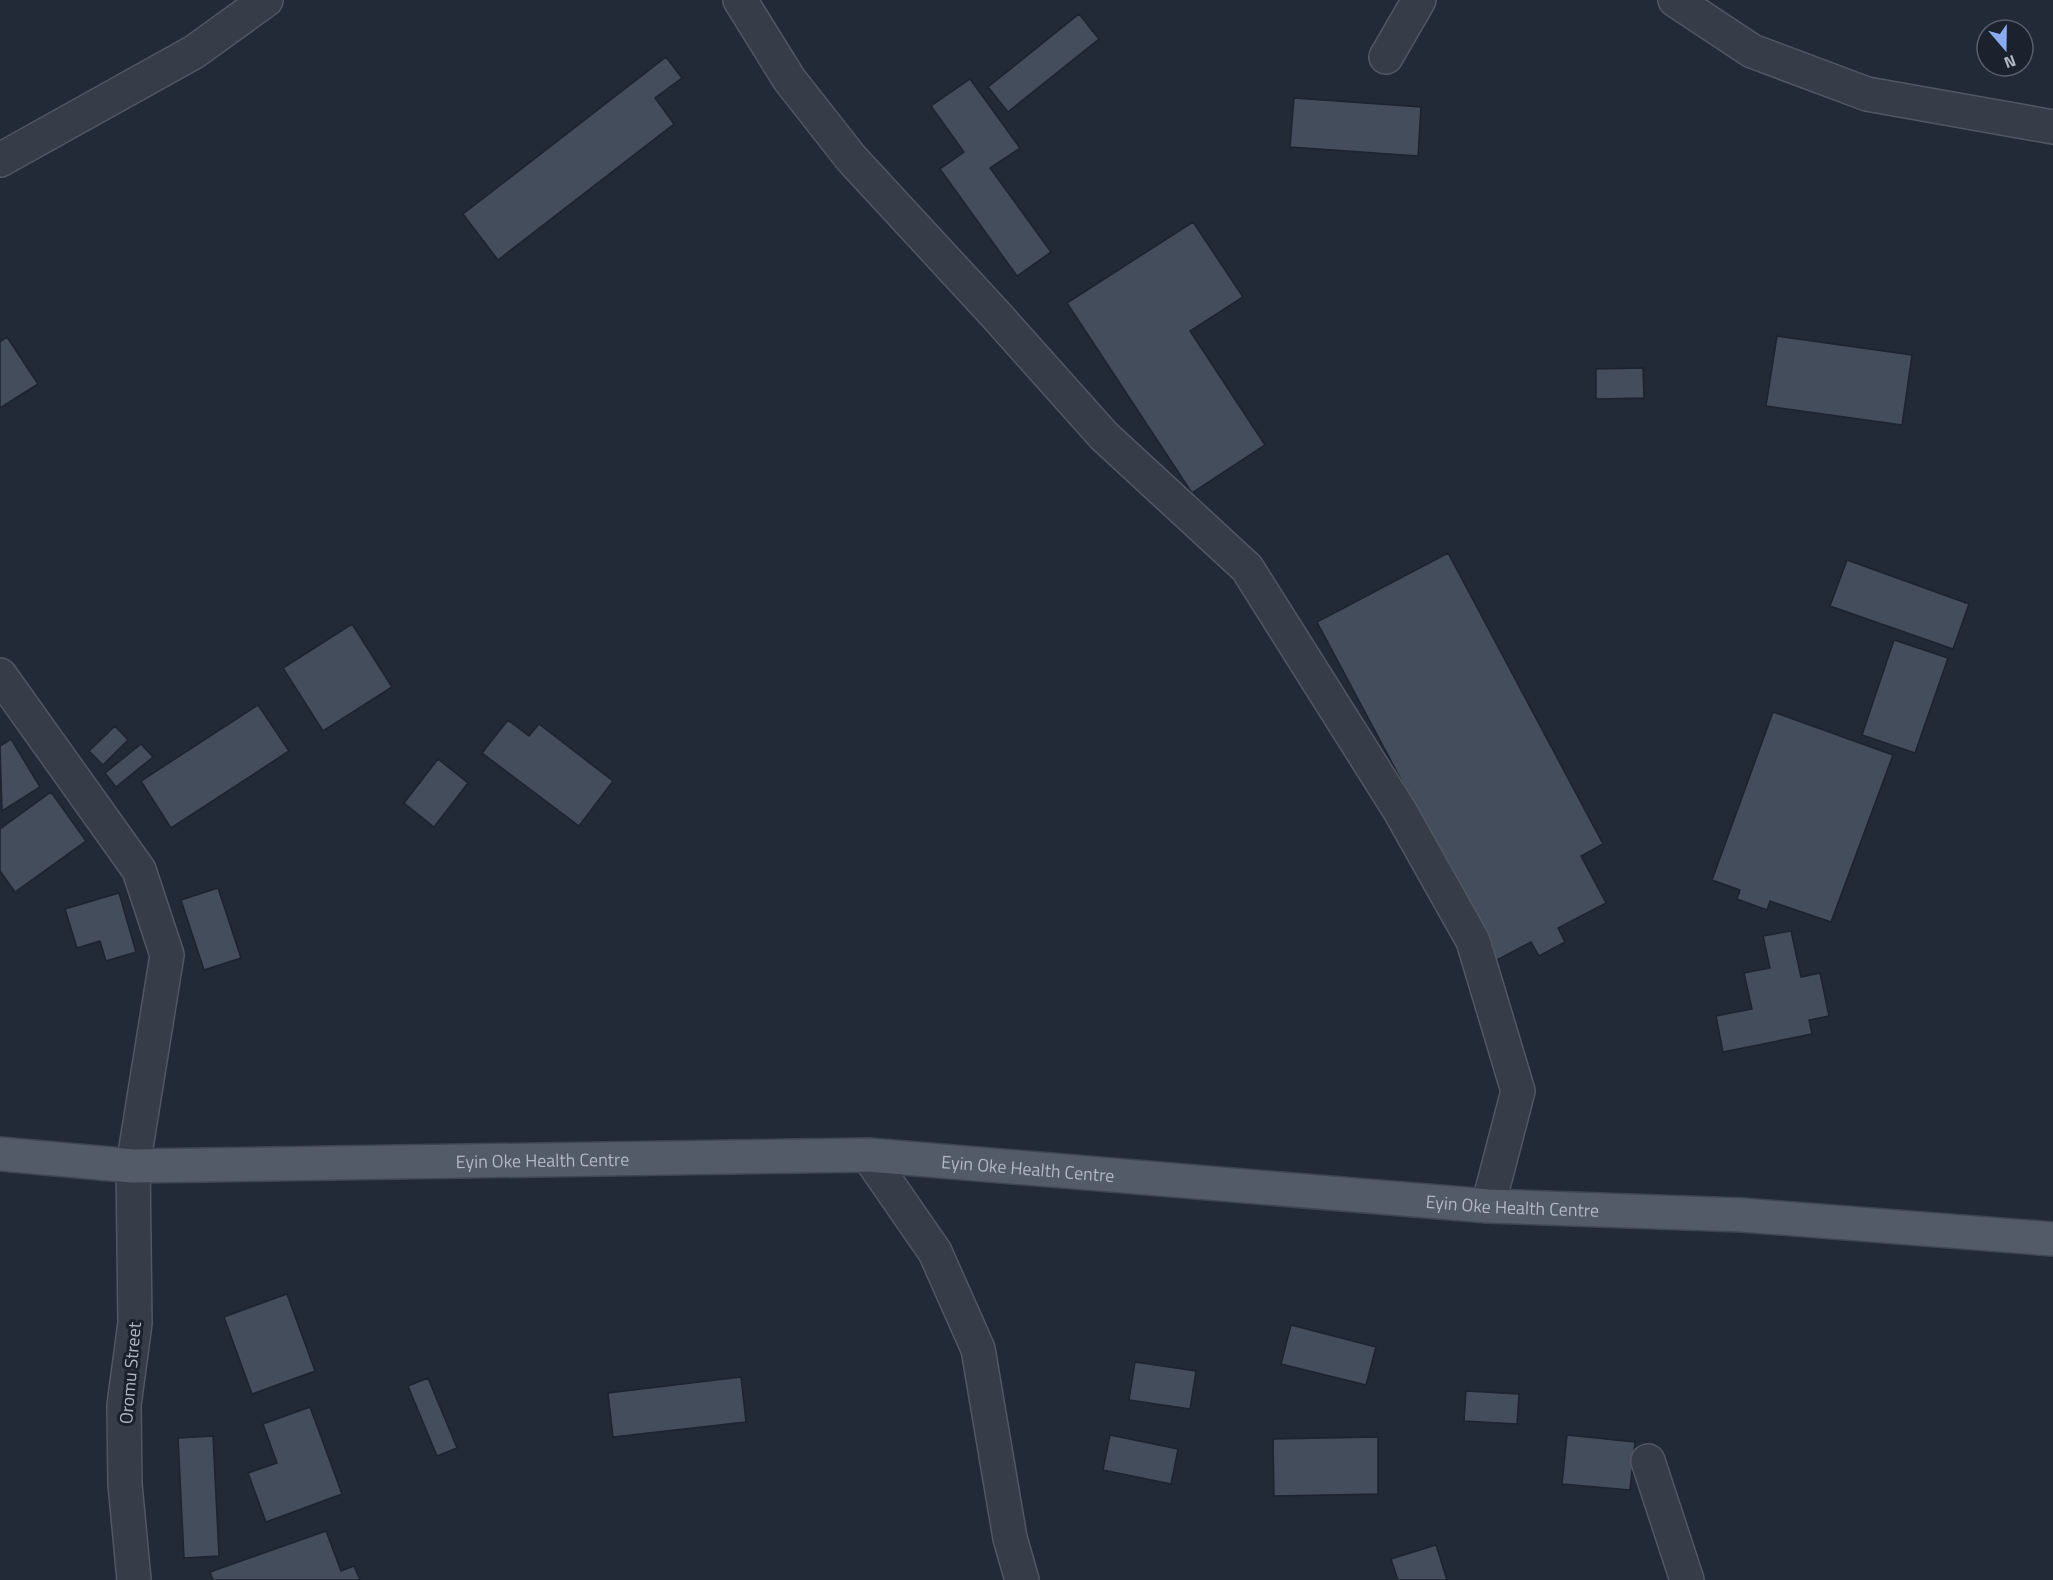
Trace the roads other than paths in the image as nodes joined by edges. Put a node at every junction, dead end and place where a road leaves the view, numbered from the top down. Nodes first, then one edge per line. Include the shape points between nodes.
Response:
1 (266, 0) edge
2 (740, 0) edge
3 (1419, 0) edge
4 (1675, 0) edge
5 (1386, 57) dead end
6 (2053, 127) edge
7 (0, 160) edge
8 (0, 675) edge
9 (0, 1154) edge
10 (868, 1155) junction
11 (133, 1166) junction
12 (1488, 1206) junction
13 (2053, 1239) edge
14 (1647, 1461) dead end
15 (134, 1580) edge
16 (1022, 1580) edge
17 (1687, 1580) edge

1 - 7 street via 194,52
2 - 12 street via 789,79 851,158 1104,436 1246,568 1400,811 1473,941 1518,1091
3 - 5 street
4 - 6 street via 1752,51 1867,94
8 - 11 street, Oromu Street via 140,870 167,955
9 - 11 main road, Eyin Oke Health Centre
10 - 11 main road, Eyin Oke Health Centre
10 - 12 main road, Eyin Oke Health Centre
10 - 16 street via 935,1252 978,1349 1010,1539
11 - 15 street, Oromu Street via 135,1323 124,1427
12 - 13 main road, Eyin Oke Health Centre via 1742,1215
14 - 17 street

